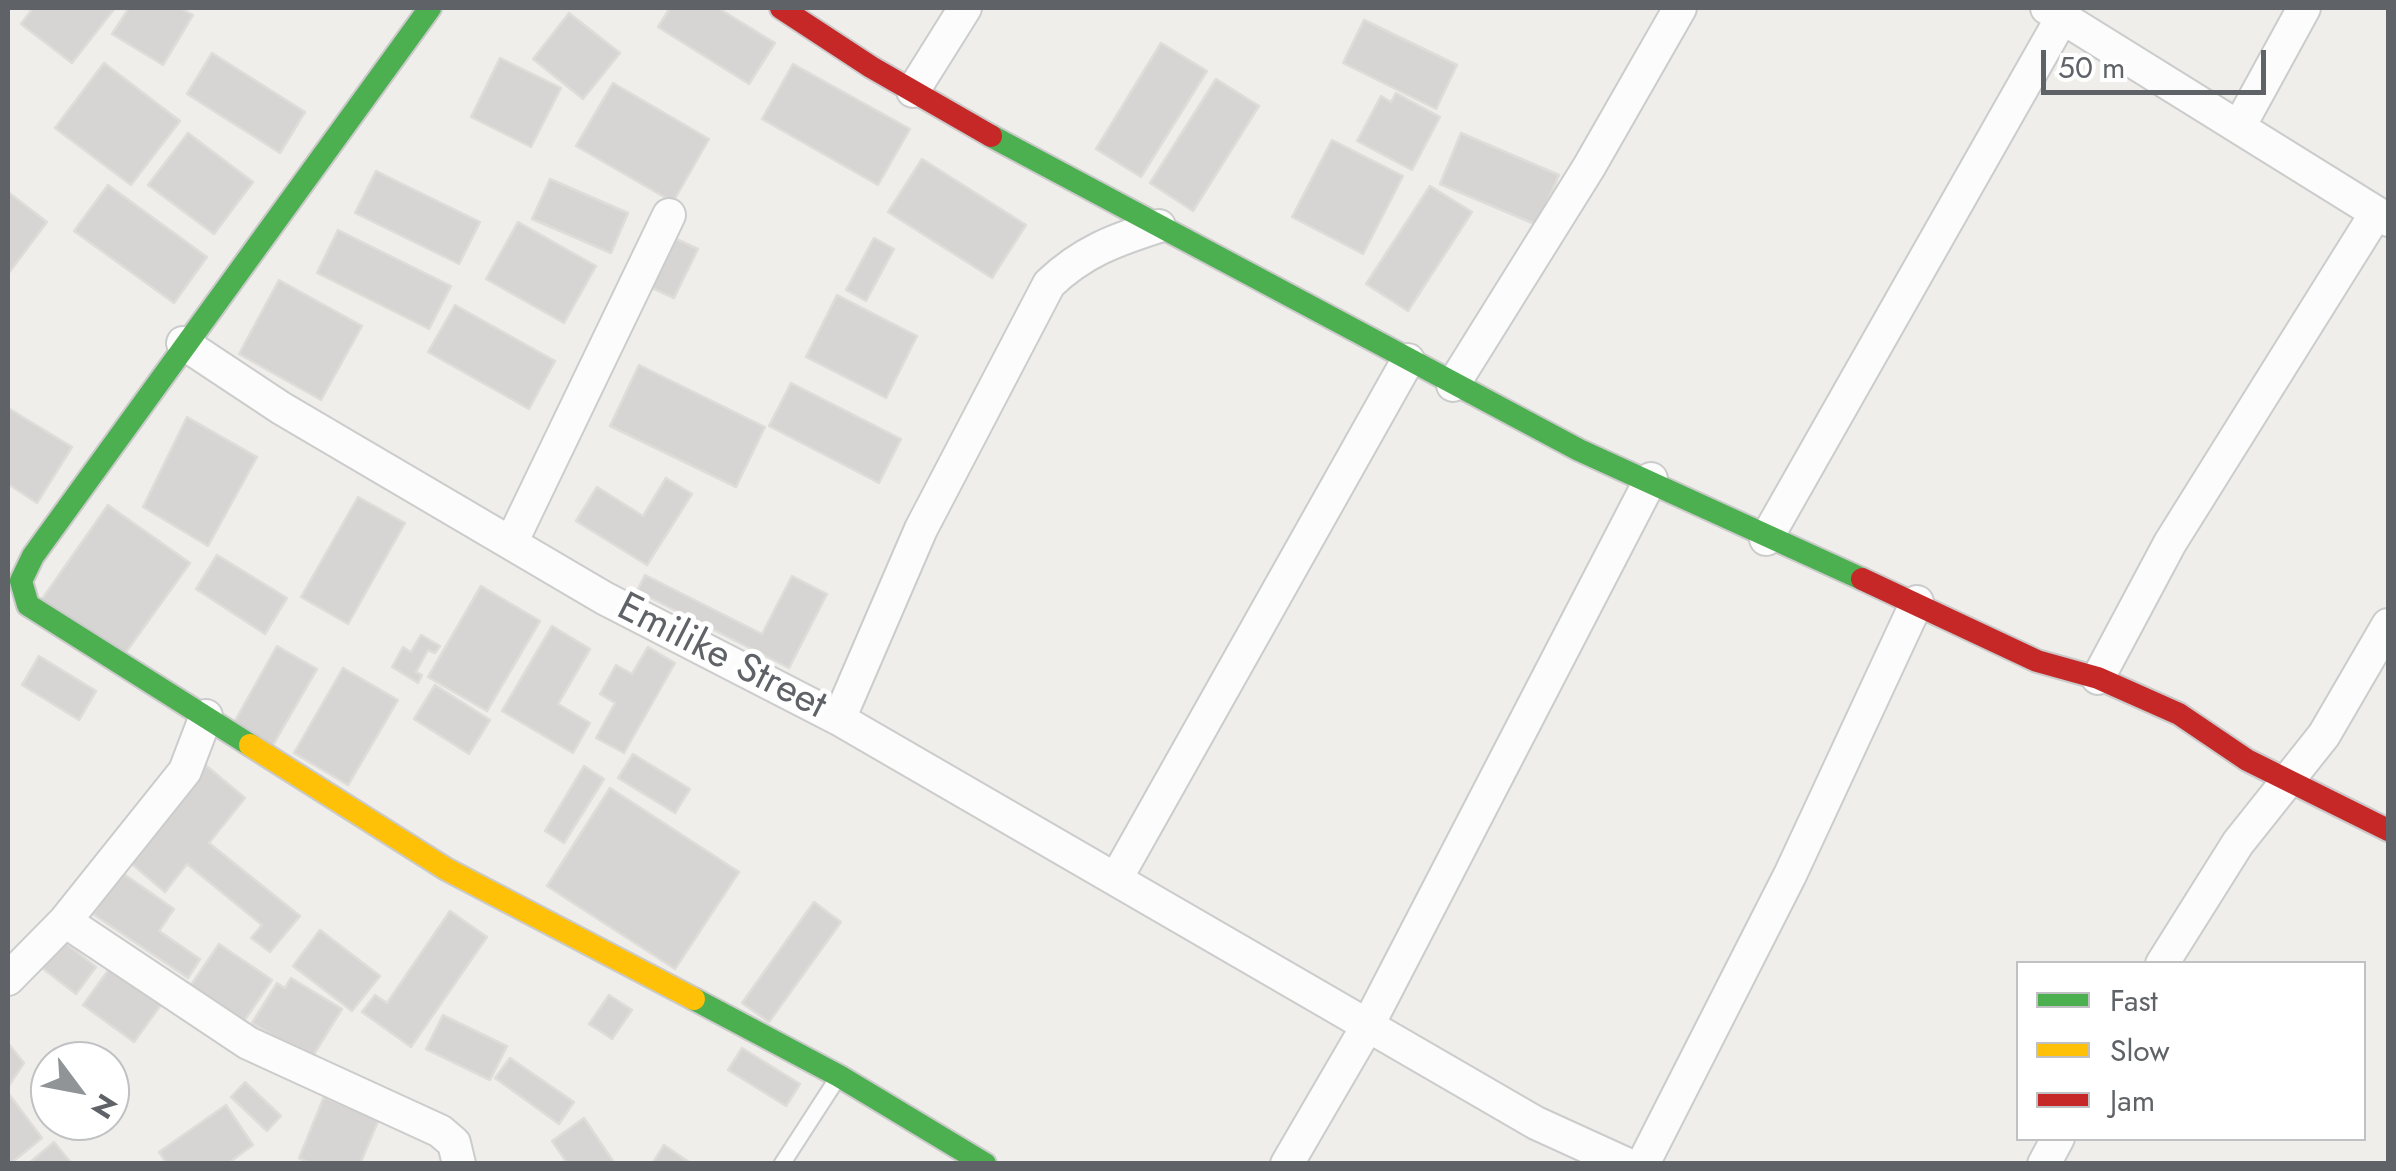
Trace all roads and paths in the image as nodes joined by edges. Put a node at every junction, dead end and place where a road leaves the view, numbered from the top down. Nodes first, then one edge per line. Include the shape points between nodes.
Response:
1 (430, 8) edge
2 (781, 8) edge
3 (965, 8) edge
4 (1680, 8) edge
5 (2304, 8) edge
6 (2055, 12) edge
7 (912, 91) junction
8 (2240, 125) junction
9 (669, 215) dead end
10 (2382, 218) edge
11 (1159, 226) junction
12 (183, 344) junction
13 (1408, 360) junction
14 (1453, 385) junction
15 (1651, 479) junction
16 (1766, 539) junction
17 (512, 542) junction
18 (1917, 602) junction
19 (2388, 625) edge
20 (2098, 678) junction
21 (206, 716) junction
22 (839, 720) junction
23 (2288, 778) junction
24 (2388, 830) edge
25 (1118, 878) junction
26 (65, 921) junction
27 (2164, 961) edge
28 (8, 979) edge
29 (1368, 1025) junction
30 (839, 1076) junction
31 (2056, 1141) edge
32 (459, 1164) edge
33 (782, 1164) edge
34 (984, 1164) edge
35 (1286, 1164) edge
36 (1626, 1164) edge
37 (1643, 1164) edge
38 (2044, 1164) edge

1 - 12 street
2 - 7 street
3 - 7 street
4 - 14 street
5 - 8 street
6 - 8 street
6 - 16 street
7 - 11 street
8 - 10 street
9 - 17 street
10 - 20 street via 2170,543
11 - 13 street
11 - 22 street, Emilike Street via 1076,258 1049,284 920,530
12 - 17 street, Emilike Street
12 - 21 street via 21,581 28,605
13 - 14 street
13 - 25 street
14 - 15 street
15 - 16 street
15 - 29 street
16 - 18 street
17 - 22 street, Emilike Street via 664,631
18 - 20 street via 2037,661
18 - 37 street via 1790,876
19 - 23 street via 2324,734
20 - 23 street via 2178,714 2247,760
21 - 26 street via 185,771
21 - 30 street via 446,868
22 - 25 street
23 - 24 street
23 - 27 street
25 - 29 street
26 - 28 street
26 - 32 street via 248,1042 440,1131 454,1143
29 - 35 street
29 - 36 street via 1536,1123
30 - 33 lane
30 - 34 street
31 - 38 street

